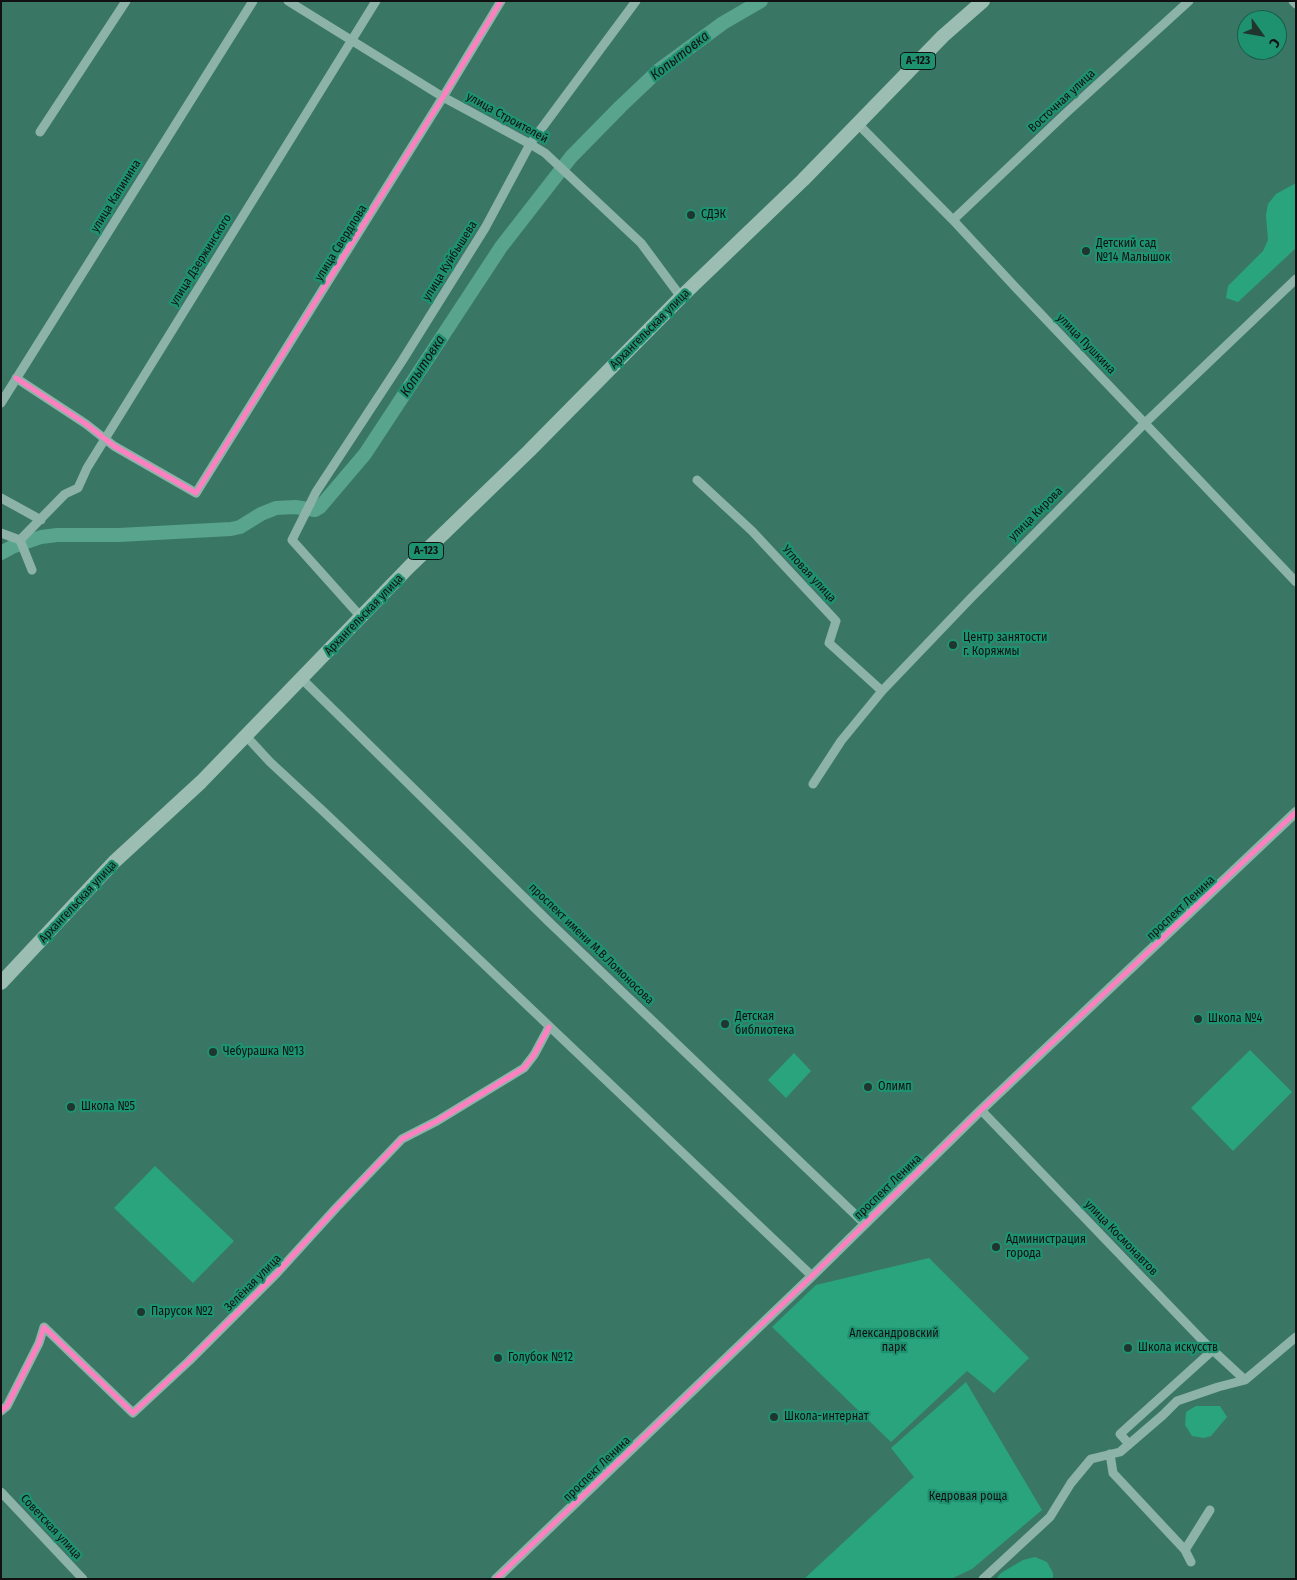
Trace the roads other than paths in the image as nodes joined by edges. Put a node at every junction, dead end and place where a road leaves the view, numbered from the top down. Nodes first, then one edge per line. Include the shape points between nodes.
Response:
1 (253, 1) edge
2 (288, 1) edge
3 (376, 1) edge
4 (501, 1) edge
5 (636, 1) edge
6 (983, 1) edge
7 (1189, 1) edge
8 (1293, 1) edge
9 (1296, 4) edge
10 (124, 5) edge
11 (352, 41) junction
12 (443, 97) junction
13 (858, 124) junction
14 (40, 132) dead end
15 (530, 144) junction
16 (953, 220) junction
17 (1296, 279) edge
18 (681, 297) junction
19 (16, 378) junction
20 (1, 404) edge
21 (1145, 423) junction
22 (105, 439) junction
23 (697, 480) dead end
24 (1, 498) edge
25 (40, 521) junction
26 (1, 533) edge
27 (20, 540) junction
28 (32, 570) dead end
29 (1296, 582) edge
30 (361, 617) junction
31 (302, 679) junction
32 (882, 691) junction
33 (246, 736) junction
34 (813, 784) dead end
35 (1296, 812) edge
36 (1, 983) edge
37 (549, 1027) junction
38 (981, 1110) junction
39 (865, 1224) junction
40 (812, 1276) junction
41 (1296, 1338) edge
42 (1214, 1350) junction
43 (1245, 1380) junction
44 (1, 1411) edge
45 (1129, 1444) junction
46 (1110, 1454) junction
47 (1, 1492) edge
48 (1210, 1510) dead end
49 (1185, 1550) junction
50 (1192, 1562) dead end
51 (83, 1579) edge
52 (496, 1579) edge
53 (983, 1579) edge

1 - 19 street, улица Калинина
2 - 11 street, улица Строителей
3 - 11 street, улица Дзержинского
4 - 12 street, улица Свердлова
5 - 15 street, улица Куйбышева
6 - 13 main road, А-123 via 937,42
7 - 16 street, Восточная улица
8 - 9 street
10 - 14 street
11 - 12 street, улица Строителей
11 - 22 street, улица Дзержинского
12 - 15 street, улица Строителей
12 - 22 street, улица Свердлова via 196,494
13 - 16 street, улица Пушкина
13 - 18 main road, Архангельская улица / А-123
15 - 18 street, улица Строителей via 568,173 641,243
15 - 30 street, улица Куйбышева via 486,228 316,492 292,540
16 - 21 street, улица Пушкина
17 - 21 street, улица Кирова
18 - 30 main road, Архангельская улица / А-123
19 - 20 street, улица Калинина
19 - 22 street
21 - 29 street, улица Пушкина
21 - 32 street, улица Кирова
22 - 25 street, улица Дзержинского via 78,488 65,494
23 - 32 street, Угловая улица via 752,531 836,621 829,642
24 - 25 street
25 - 27 street, улица Дзержинского
26 - 27 street
27 - 28 street
30 - 31 main road, Архангельская улица / А-123
31 - 33 main road, Архангельская улица / А-123
31 - 39 street, проспект имени М.В.Ломоносова via 540,913
32 - 34 street, улица Кирова via 841,741
33 - 36 main road, Архангельская улица / А-123 via 114,862
33 - 37 street
35 - 38 street, проспект Ленина
37 - 40 street
37 - 44 street, Зелёная улица via 524,1068 402,1139 283,1267 133,1413 44,1327 7,1406
38 - 39 street, проспект Ленина
38 - 42 street, улица Космонавтов
39 - 40 street, проспект Ленина
40 - 52 street, проспект Ленина
41 - 43 street
42 - 43 street, улица Космонавтов
42 - 45 street via 1120,1434
43 - 45 street via 1177,1401
45 - 46 street via 1120,1452
46 - 49 street via 1113,1473
46 - 53 street via 1091,1459 1050,1517
47 - 51 street, Советская улица
48 - 49 street
49 - 50 street

